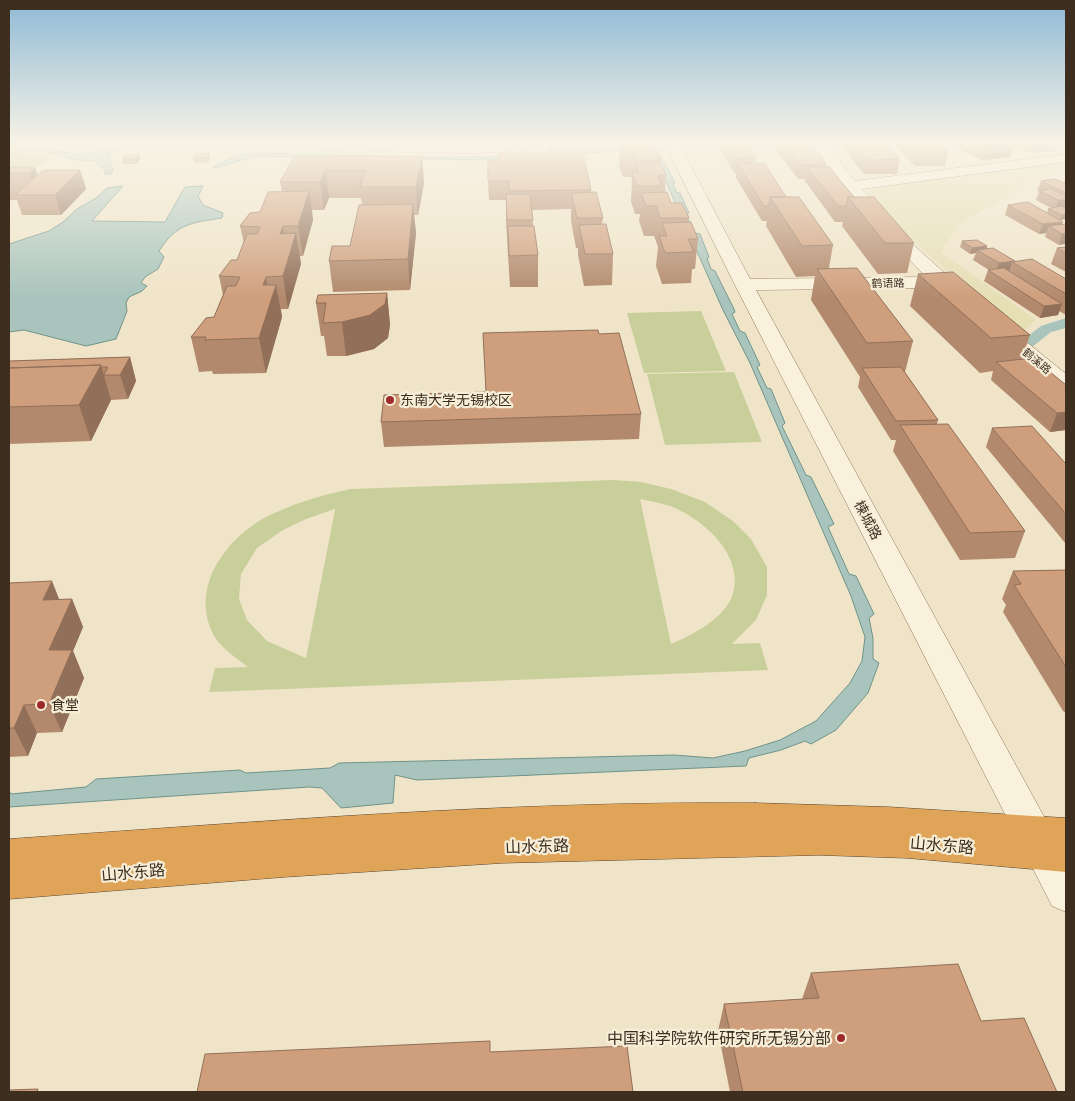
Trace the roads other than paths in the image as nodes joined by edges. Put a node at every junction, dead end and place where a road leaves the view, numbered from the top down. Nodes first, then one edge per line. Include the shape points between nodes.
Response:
1 (698, 195) edge
2 (860, 195) edge
3 (941, 282) junction
4 (744, 285) junction
5 (971, 306) edge
6 (985, 318) edge
7 (1066, 385) edge
8 (1053, 844) edge
9 (9, 855) edge
10 (9, 882) edge
11 (1066, 894) edge

1 - 4 street, 楝城路
2 - 3 street
3 - 4 street, 鹤语路
3 - 5 street
4 - 8 street, 楝城路
6 - 7 street, 鹤溪路
8 - 9 highway, 山水东路 via 982,827 710,818 561,820
8 - 10 highway, 山水东路 via 819,838 502,847
8 - 11 street, 楝城路

